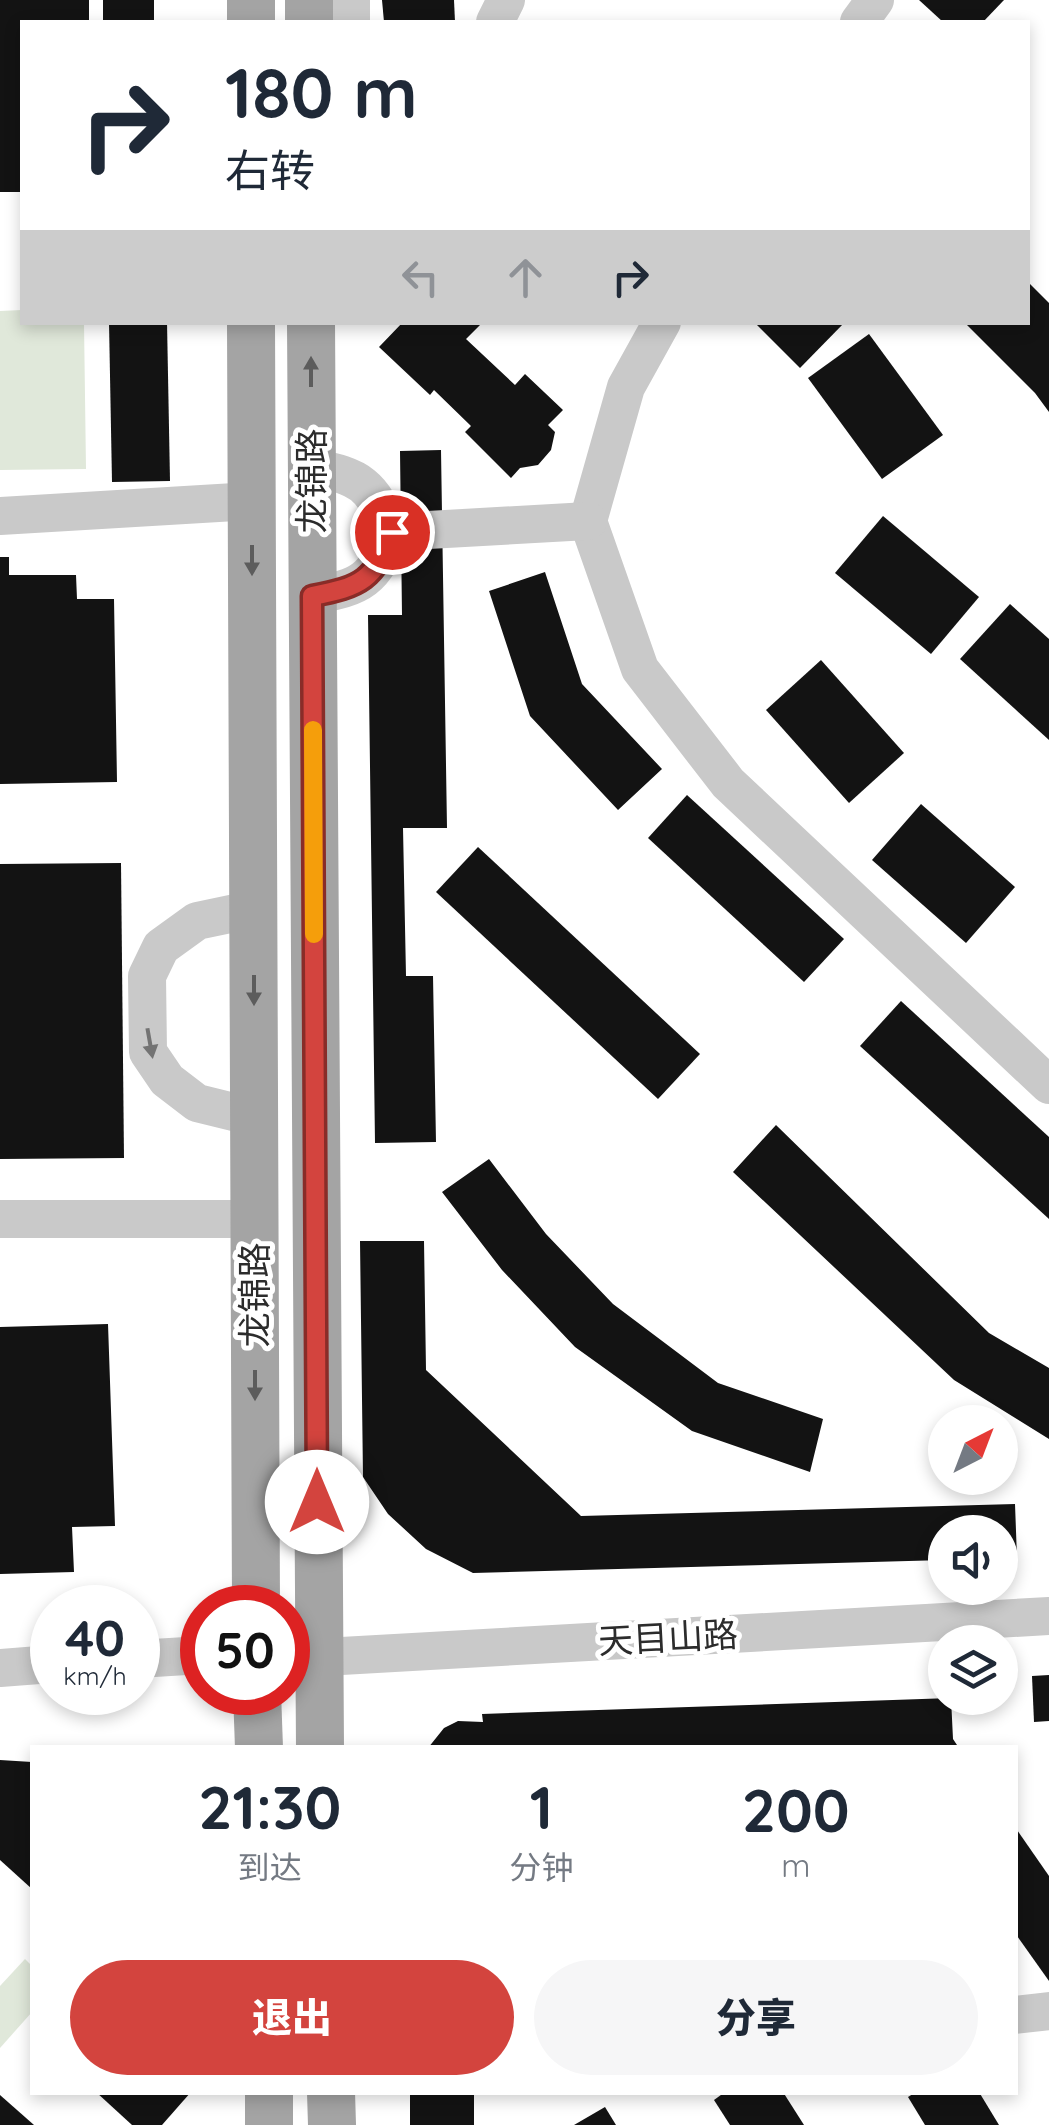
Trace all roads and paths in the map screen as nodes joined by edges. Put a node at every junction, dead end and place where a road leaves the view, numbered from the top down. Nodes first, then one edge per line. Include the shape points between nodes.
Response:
1 (876, 0) edge
2 (861, 20) edge
3 (252, 325) edge
4 (311, 325) edge
5 (660, 325) edge
6 (312, 468) junction
7 (252, 501) junction
8 (0, 516) edge
9 (588, 521) junction
10 (392, 532) junction
11 (312, 596) junction
12 (254, 909) junction
13 (1049, 1085) edge
14 (254, 1117) junction
15 (0, 1219) edge
16 (254, 1220) junction
17 (256, 1585) edge
18 (304, 1585) edge
19 (1049, 1616) edge
20 (310, 1659) edge
21 (30, 1666) edge
22 (0, 1668) edge
23 (310, 1696) edge
24 (257, 1715) edge
25 (258, 1745) edge
26 (319, 1745) edge
27 (1049, 2011) edge
28 (1018, 2015) edge
29 (268, 2095) edge
30 (330, 2095) edge
31 (270, 2125) edge
32 (332, 2125) edge

1 - 2 street
3 - 7 main road, 龙锦路
6 -> 4 main road, 龙锦路
5 - 9 street via 626,387
6 - 10 street via 351,475 378,498
6 - 11 main road, 龙锦路
7 - 8 street
7 -> 12 main road, 龙锦路
9 - 10 street
9 - 13 street via 640,669 728,783
10 - 11 street via 381,564 350,590
11 - 18 main road, 龙锦路
12 -> 14 main road, 龙锦路
12 -> 14 street via 197,921 161,947 147,976 148,1052 167,1080 198,1103
14 - 16 main road, 龙锦路
15 - 16 street
16 -> 17 main road, 龙锦路
19 - 20 street, 天目山路
21 - 22 street
23 - 26 main road, 龙锦路
24 - 25 main road
27 - 28 street
29 - 31 main road
30 - 32 main road

